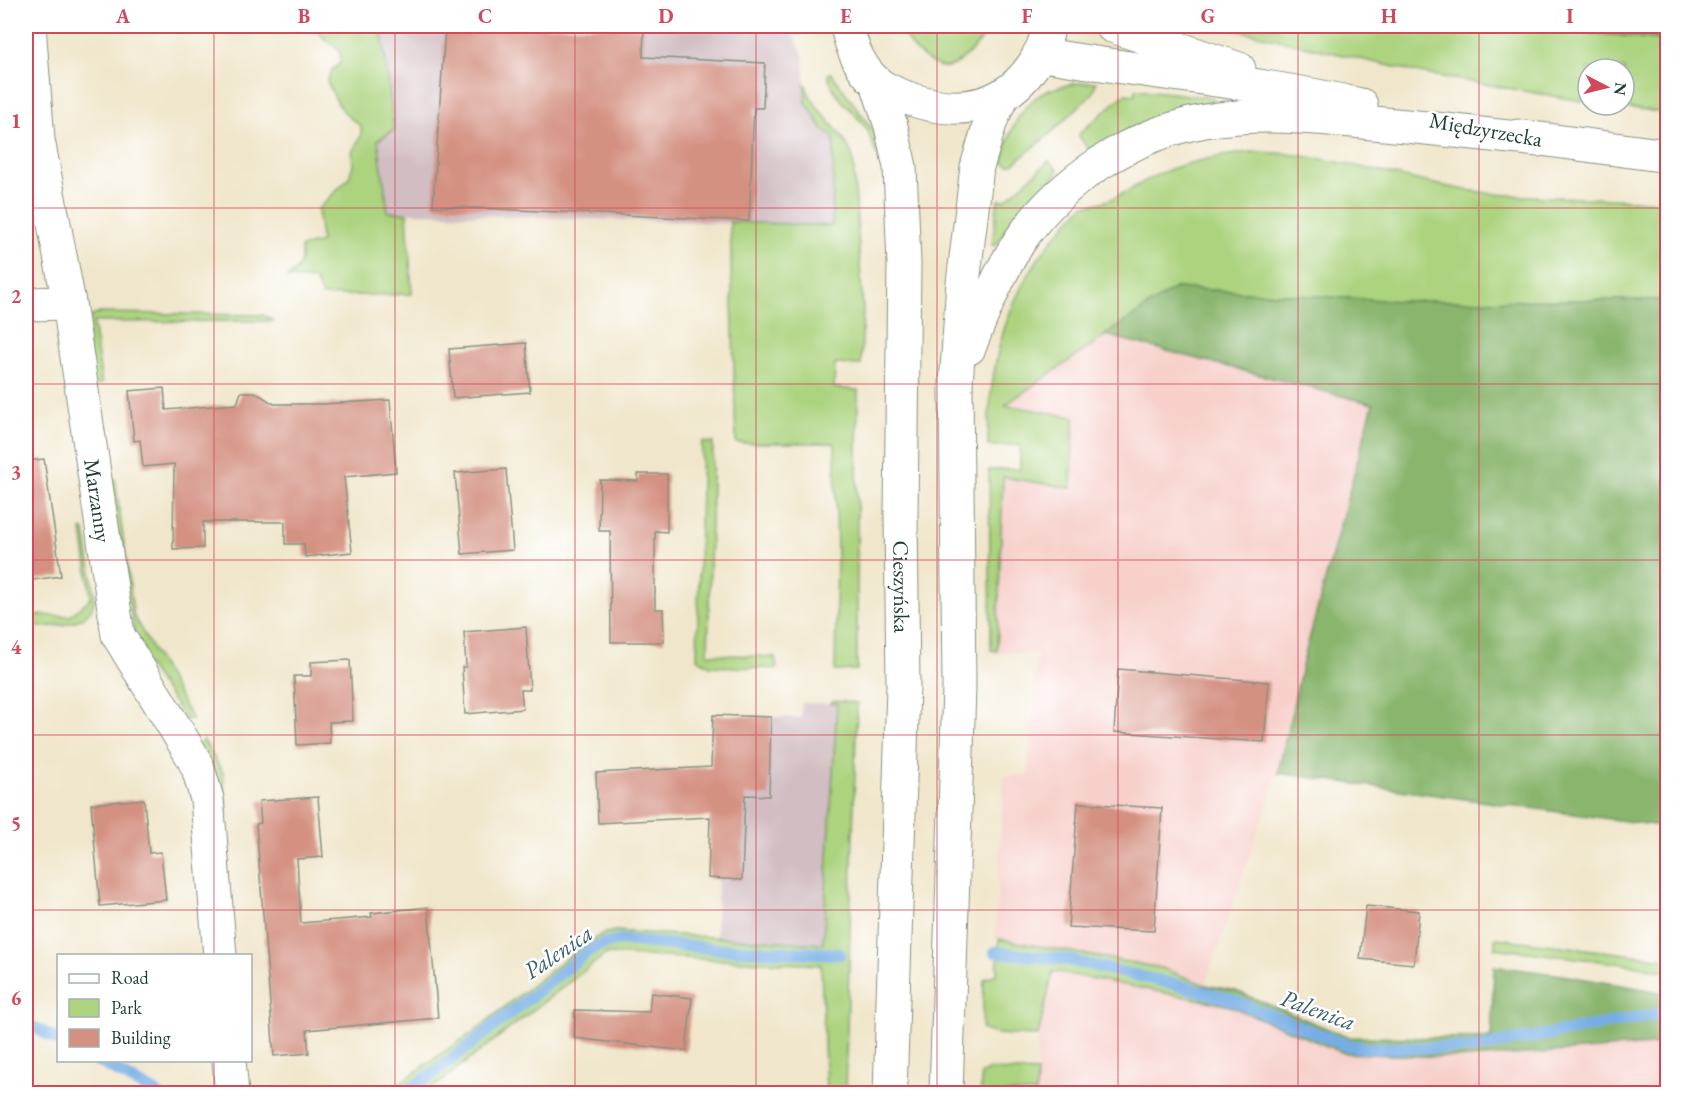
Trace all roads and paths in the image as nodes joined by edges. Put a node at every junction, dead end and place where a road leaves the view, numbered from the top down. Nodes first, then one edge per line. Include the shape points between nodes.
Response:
1 (29, 26) edge
2 (847, 26) edge
3 (1113, 26) edge
4 (1044, 40) edge
5 (877, 83) junction
6 (1306, 92) junction
7 (1003, 95) junction
8 (1539, 140) junction
9 (1668, 156) edge
10 (26, 303) edge
11 (69, 303) junction
12 (956, 384) junction
13 (220, 954) edge
14 (229, 1062) edge
15 (232, 1094) edge
16 (890, 1094) edge
17 (946, 1094) edge

1 - 11 main road, Marzanny via 39,140
2 - 5 main road via 863,67
3 - 6 main road, Międzyrzecka
4 - 6 main road, Międzyrzecka via 1128,69
4 - 7 main road via 1024,78
5 - 7 main road via 899,95 944,107 982,104
5 - 16 main road, Cieszyńska via 900,167 904,264 903,687
6 - 8 main road, Międzyrzecka
7 - 12 main road via 977,167
8 - 9 main road, Międzyrzecka
8 - 12 main road via 1309,117 1254,116 1188,124 1146,139 1077,180 1020,241 982,311
10 - 11 main road
11 - 13 main road, Marzanny via 118,635 191,753 204,783
12 - 17 main road via 959,687
14 - 15 main road

